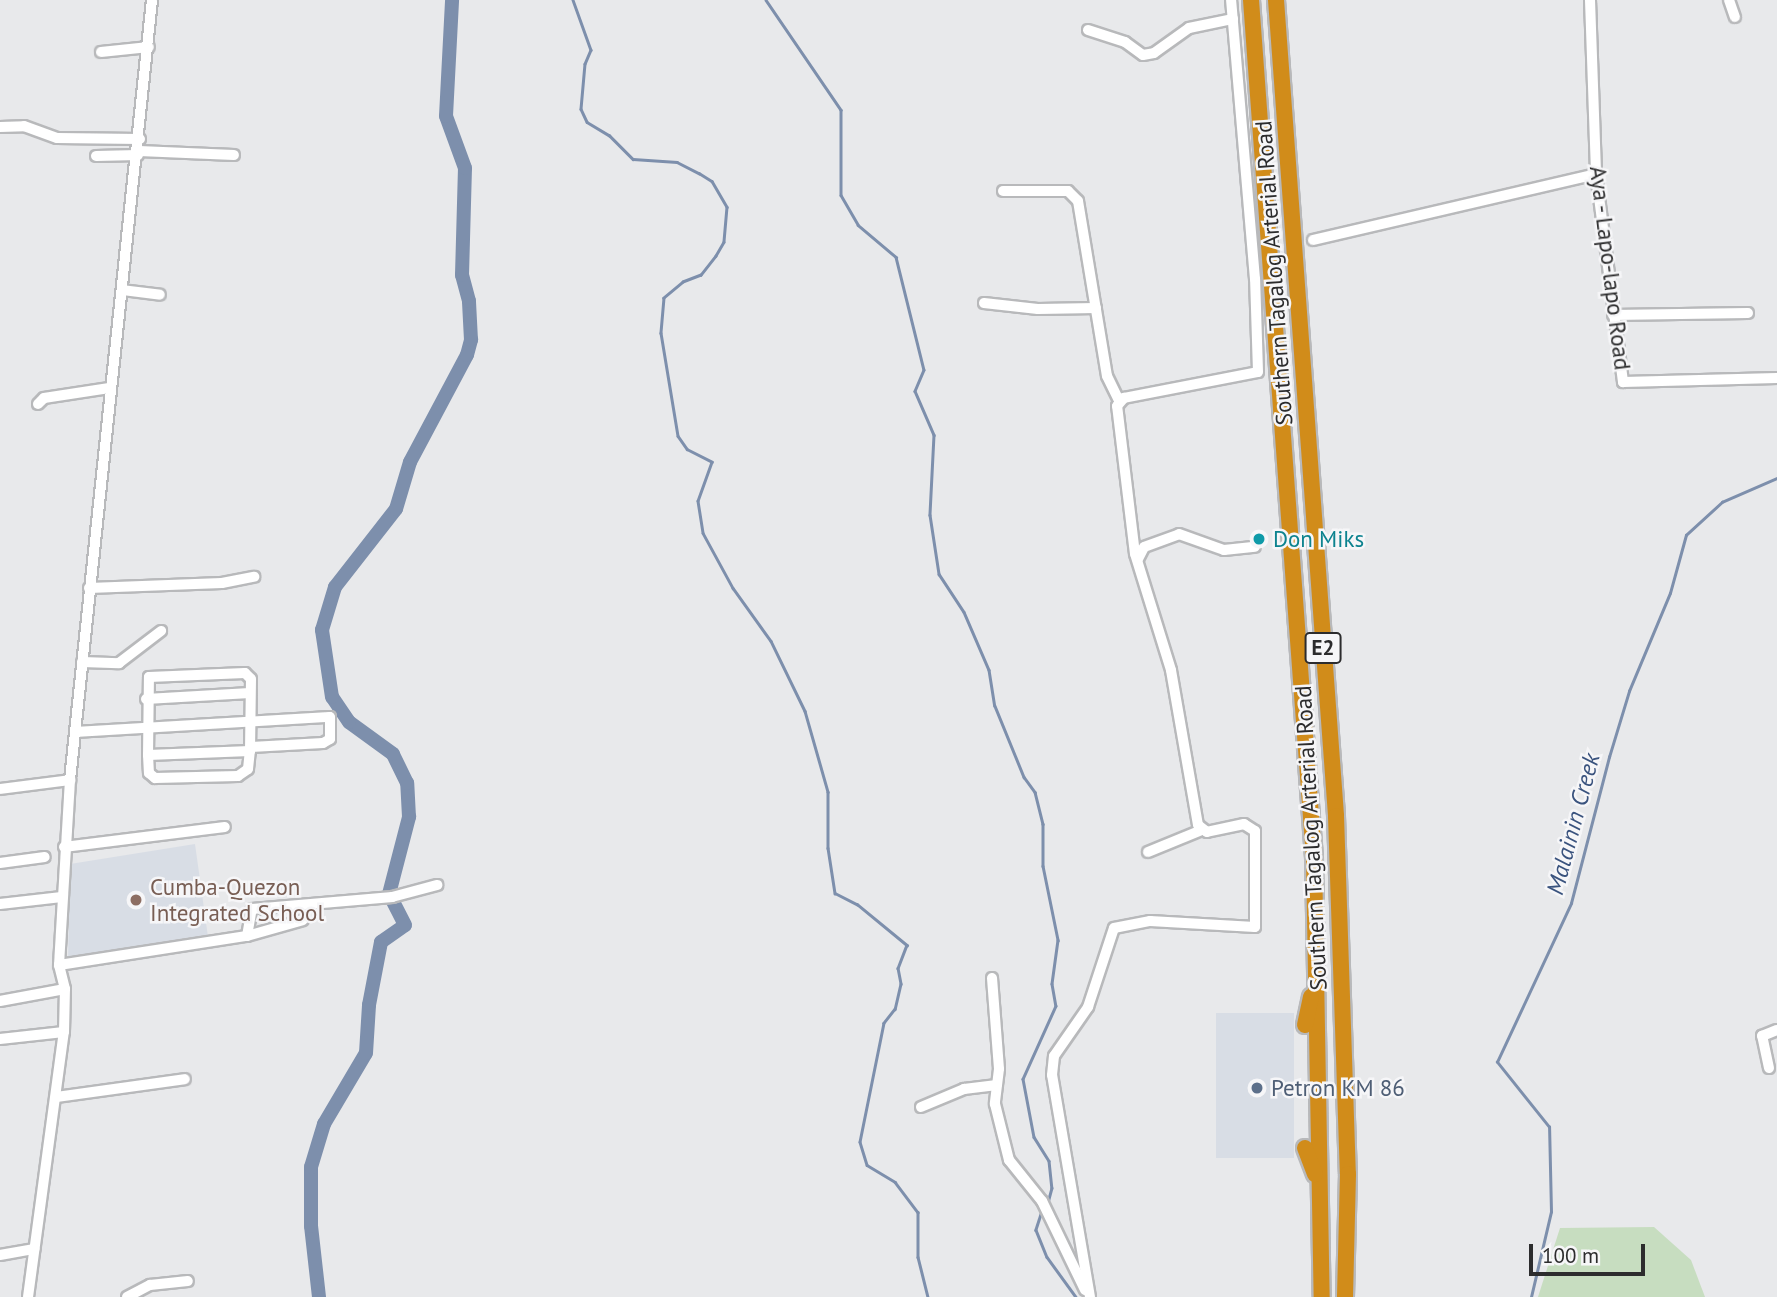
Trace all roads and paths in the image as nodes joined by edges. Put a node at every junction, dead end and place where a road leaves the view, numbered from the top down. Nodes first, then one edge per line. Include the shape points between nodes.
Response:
1 (152, 0) edge
2 (1231, 0) edge
3 (1251, 0) edge
4 (1276, 0) edge
5 (1590, 0) edge
6 (1729, 0) edge
7 (1735, 17) dead end
8 (1233, 19) junction
9 (1088, 30) dead end
10 (149, 47) junction
11 (101, 52) dead end
12 (0, 127) edge
13 (139, 148) junction
14 (234, 155) dead end
15 (96, 156) dead end
16 (1596, 174) junction
17 (1003, 191) dead end
18 (1313, 240) dead end
19 (122, 290) junction
20 (160, 295) dead end
21 (984, 303) dead end
22 (1096, 308) junction
23 (1748, 313) dead end
24 (1613, 315) junction
25 (1777, 378) edge
26 (109, 388) junction
27 (1119, 401) junction
28 (38, 404) dead end
29 (1255, 547) dead end
30 (1138, 559) junction
31 (254, 577) dead end
32 (89, 588) junction
33 (161, 631) dead end
34 (82, 662) junction
35 (250, 693) junction
36 (146, 699) junction
37 (250, 719) junction
38 (146, 727) junction
39 (75, 732) junction
40 (251, 749) junction
41 (148, 755) junction
42 (70, 780) junction
43 (0, 789) edge
44 (225, 827) dead end
45 (1202, 830) junction
46 (1148, 852) dead end
47 (62, 853) junction
48 (44, 857) dead end
49 (0, 863) edge
50 (437, 885) dead end
51 (62, 897) junction
52 (0, 904) edge
53 (303, 920) dead end
54 (1317, 921) junction
55 (247, 936) junction
56 (60, 965) junction
57 (992, 978) dead end
58 (65, 989) junction
59 (0, 1001) edge
60 (1305, 1025) dead end
61 (1777, 1030) edge
62 (64, 1032) junction
63 (0, 1039) edge
64 (1769, 1068) dead end
65 (185, 1079) dead end
66 (997, 1085) junction
67 (56, 1097) junction
68 (921, 1107) dead end
69 (1305, 1148) dead end
70 (1322, 1210) junction
71 (34, 1249) junction
72 (0, 1255) edge
73 (188, 1281) dead end
74 (28, 1297) edge
75 (127, 1297) edge
76 (1089, 1297) edge
77 (1322, 1297) edge
78 (1345, 1297) edge

1 - 10 street
2 - 8 street
3 - 54 highway, Southern Tagalog Arterial Road / E2
4 - 78 highway, Southern Tagalog Arterial Road / E2 via 1336,816 1348,1174
5 - 16 street, Aya - Lapo-lapo Road
6 - 7 street
8 - 9 street via 1189,28 1154,53 1143,55 1125,42
8 - 27 street via 1255,279 1258,372
10 - 11 street
10 - 13 street
12 - 13 street via 24,126 57,138
13 - 14 street
13 - 15 street
13 - 19 street
16 - 18 street
16 - 24 street, Aya - Lapo-lapo Road
17 - 22 street via 1074,193
19 - 20 street
19 - 26 street
21 - 22 street via 1038,309
22 - 27 street via 1107,376
23 - 24 street
24 - 25 street, Aya - Lapo-lapo Road via 1623,382
26 - 28 street via 44,398
26 - 32 street
27 - 30 street
29 - 30 street via 1224,550 1178,534 1144,547
30 - 45 street via 1171,670
31 - 32 street via 222,583
32 - 34 street
33 - 34 street via 119,663
34 - 39 street
35 - 36 street
35 - 36 street via 251,679 245,673 149,677
35 - 37 street
36 - 38 street
37 - 38 street
37 - 40 street
37 - 40 street via 325,713 331,733 323,743
38 - 39 street
38 - 41 street
39 - 42 street
40 - 41 street
40 - 41 street via 248,769 238,776 155,778 149,773
42 - 43 street
42 - 47 street
44 - 47 street
45 - 46 street
45 - 76 street via 1244,824 1255,831 1255,927 1150,921 1114,928 1088,1007 1054,1056 1052,1075
47 - 51 street
48 - 49 street
50 - 55 street via 389,897 252,909
51 - 52 street
51 - 56 street
53 - 55 street
54 - 60 highway
54 - 70 highway, Southern Tagalog Arterial Road / E2
55 - 56 street
56 - 58 street
57 - 66 street
58 - 59 street
58 - 62 street
61 - 64 street via 1762,1036
62 - 63 street
62 - 67 street
65 - 67 street
66 - 68 street via 964,1089
66 - 76 street via 995,1104 1009,1160 1042,1201
67 - 71 street
69 - 70 highway via 1314,1160
70 - 77 highway, Southern Tagalog Arterial Road / E2
71 - 72 street
71 - 74 street
73 - 75 street via 150,1285

